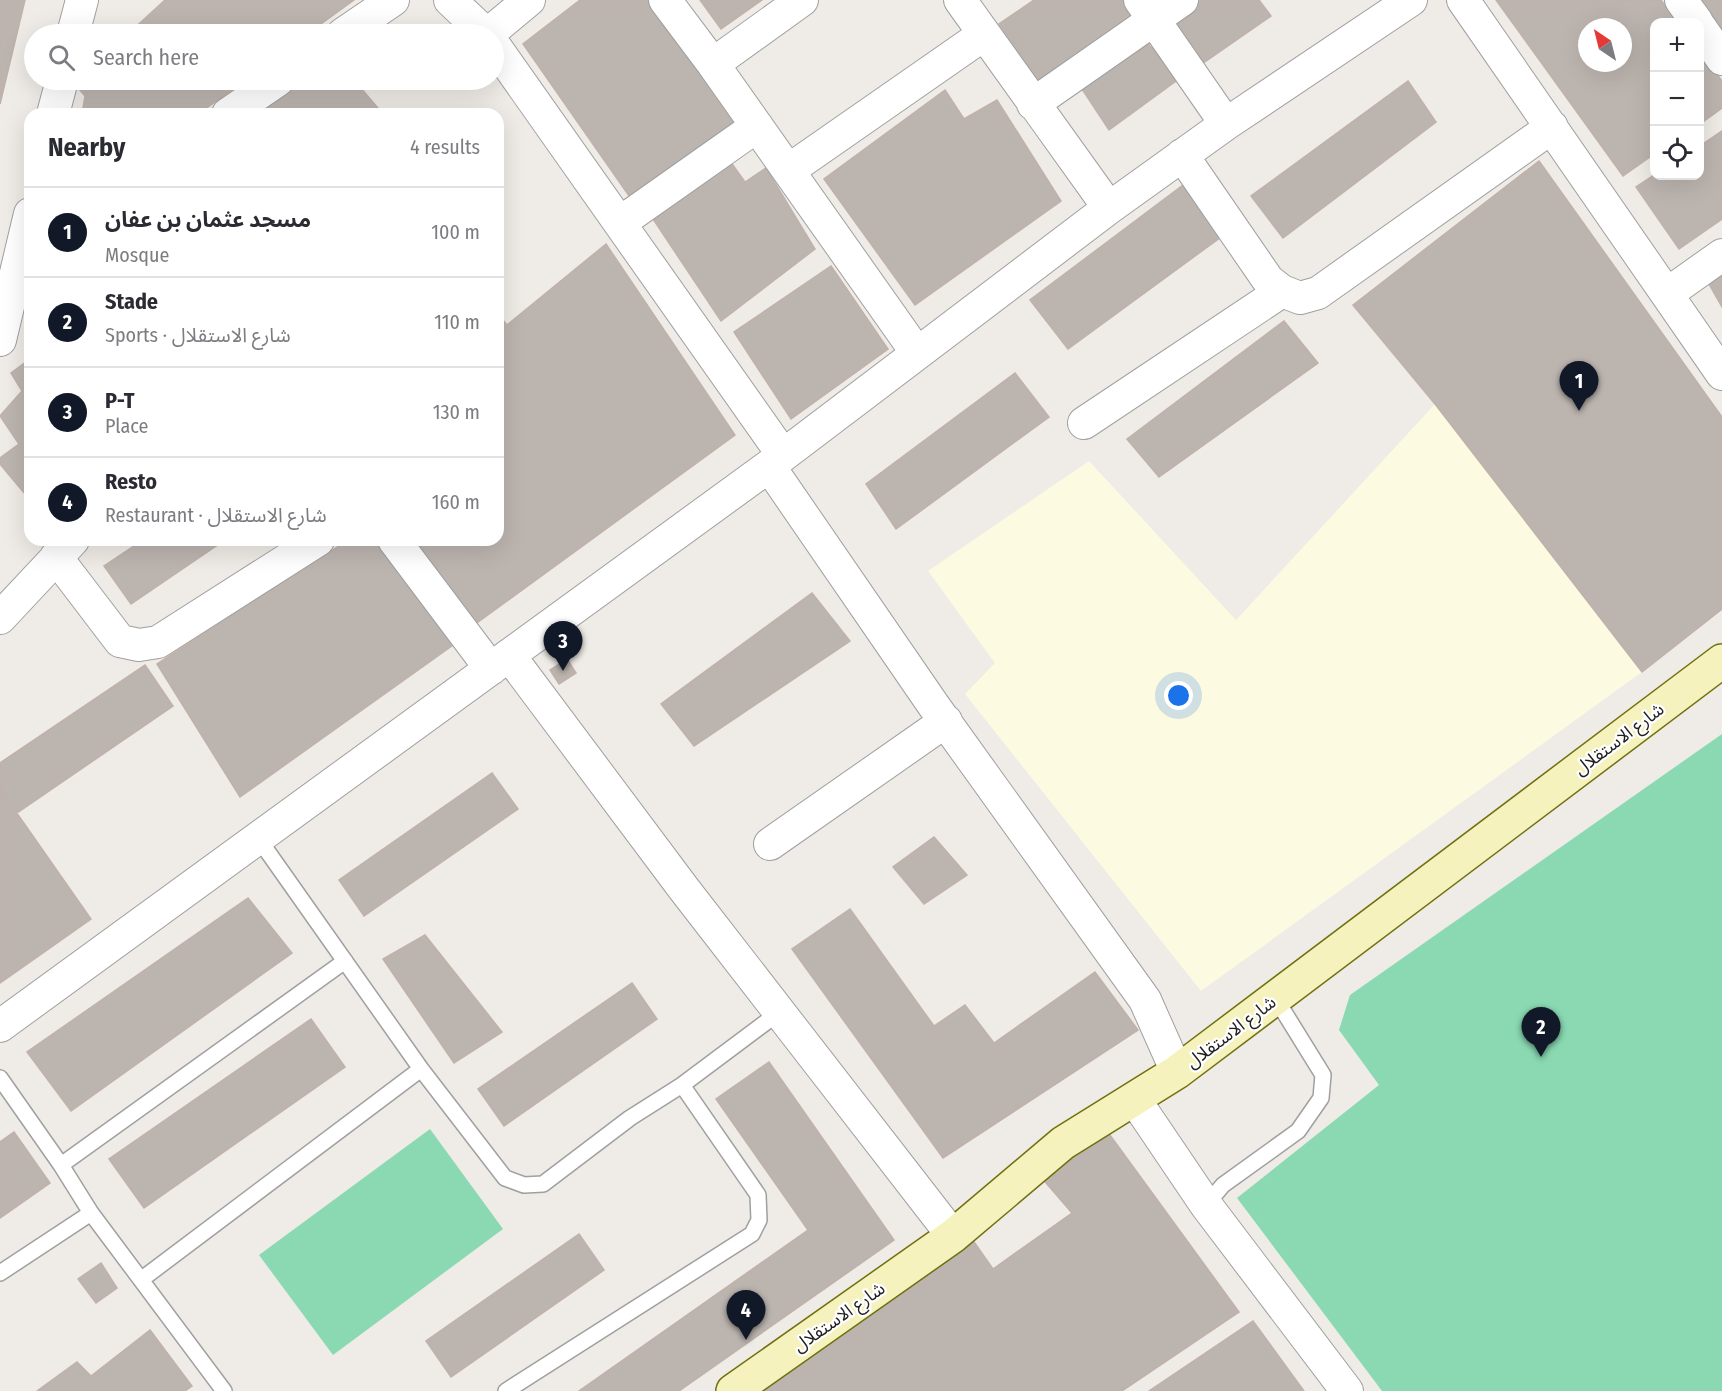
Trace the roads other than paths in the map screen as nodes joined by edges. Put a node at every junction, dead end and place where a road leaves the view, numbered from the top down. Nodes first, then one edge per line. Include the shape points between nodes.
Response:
1 (82, 0) edge
2 (393, 0) edge
3 (450, 0) edge
4 (529, 0) edge
5 (665, 0) edge
6 (802, 0) edge
7 (960, 0) edge
8 (1182, 0) edge
9 (1411, 0) edge
10 (1463, 0) edge
11 (1681, 0) edge
12 (1147, 10) edge
13 (1694, 18) edge
14 (76, 24) edge
15 (358, 24) edge
16 (476, 24) edge
17 (499, 24) edge
18 (1704, 33) edge
19 (983, 35) junction
20 (504, 59) edge
21 (1722, 59) edge
22 (713, 64) junction
23 (59, 90) edge
24 (263, 90) edge
25 (1033, 104) junction
26 (55, 108) edge
27 (237, 108) edge
28 (1226, 124) junction
29 (757, 126) junction
30 (1552, 127) junction
31 (1182, 155) junction
32 (789, 170) junction
33 (1109, 208) junction
34 (621, 222) junction
35 (1722, 255) edge
36 (24, 265) edge
37 (1282, 291) junction
38 (1667, 294) junction
39 (0, 340) edge
40 (917, 353) junction
41 (1722, 374) edge
42 (1084, 423) dead end
43 (776, 460) junction
44 (309, 546) edge
45 (399, 546) edge
46 (64, 549) edge
47 (0, 618) edge
48 (1722, 661) edge
49 (500, 662) junction
50 (946, 721) junction
51 (258, 838) junction
52 (770, 844) dead end
53 (345, 961) junction
54 (1276, 999) junction
55 (781, 1011) junction
56 (0, 1026) edge
57 (420, 1069) junction
58 (1177, 1072) junction
59 (0, 1078) edge
60 (682, 1085) junction
61 (1135, 1100) junction
62 (61, 1165) junction
63 (1206, 1205) junction
64 (91, 1213) junction
65 (953, 1236) junction
66 (0, 1273) edge
67 (142, 1280) junction
68 (224, 1391) edge
69 (506, 1391) edge
70 (733, 1391) edge
71 (1347, 1391) edge

1 - 14 street
2 - 15 street
3 - 16 street
4 - 17 street
5 - 22 street
6 - 22 street
7 - 19 street
8 - 12 street
9 - 28 street
10 - 30 street
11 - 13 street
12 - 25 street
12 - 28 street
18 - 21 street
19 - 25 street
19 - 32 street
20 - 34 street
22 - 29 street
23 - 26 street
24 - 27 street
25 - 33 street
28 - 31 street
29 - 32 street
29 - 34 street
30 - 37 street via 1318,292 1300,298
30 - 38 street
31 - 33 street
31 - 37 street via 1268,280
32 - 40 street
33 - 40 street
34 - 43 street
35 - 38 street
36 - 39 street
37 - 42 street
38 - 41 street
40 - 43 street
43 - 49 street
43 - 50 street
44 - 46 street via 158,642 139,645 120,641
45 - 49 street
46 - 47 street
48 - 54 street, شارع الاستقلال
49 - 51 street
49 - 55 street
50 - 52 street
50 - 58 street via 1144,1000
51 - 53 lane
51 - 56 street
53 - 57 lane
53 - 62 lane
54 - 58 street, شارع الاستقلال
54 - 63 lane via 1323,1075 1321,1098 1298,1131 1223,1185
55 - 60 lane
55 - 65 street
57 - 60 lane via 505,1178 524,1185 543,1184 630,1118
57 - 67 lane
58 - 61 street, شارع الاستقلال
59 - 62 lane
60 - 69 lane via 758,1195 759,1220 752,1234
61 - 63 street
61 - 65 street, شارع الاستقلال via 1063,1143
62 - 64 lane
63 - 71 street
64 - 66 lane
64 - 67 lane
65 - 70 street, شارع الاستقلال
67 - 68 lane

